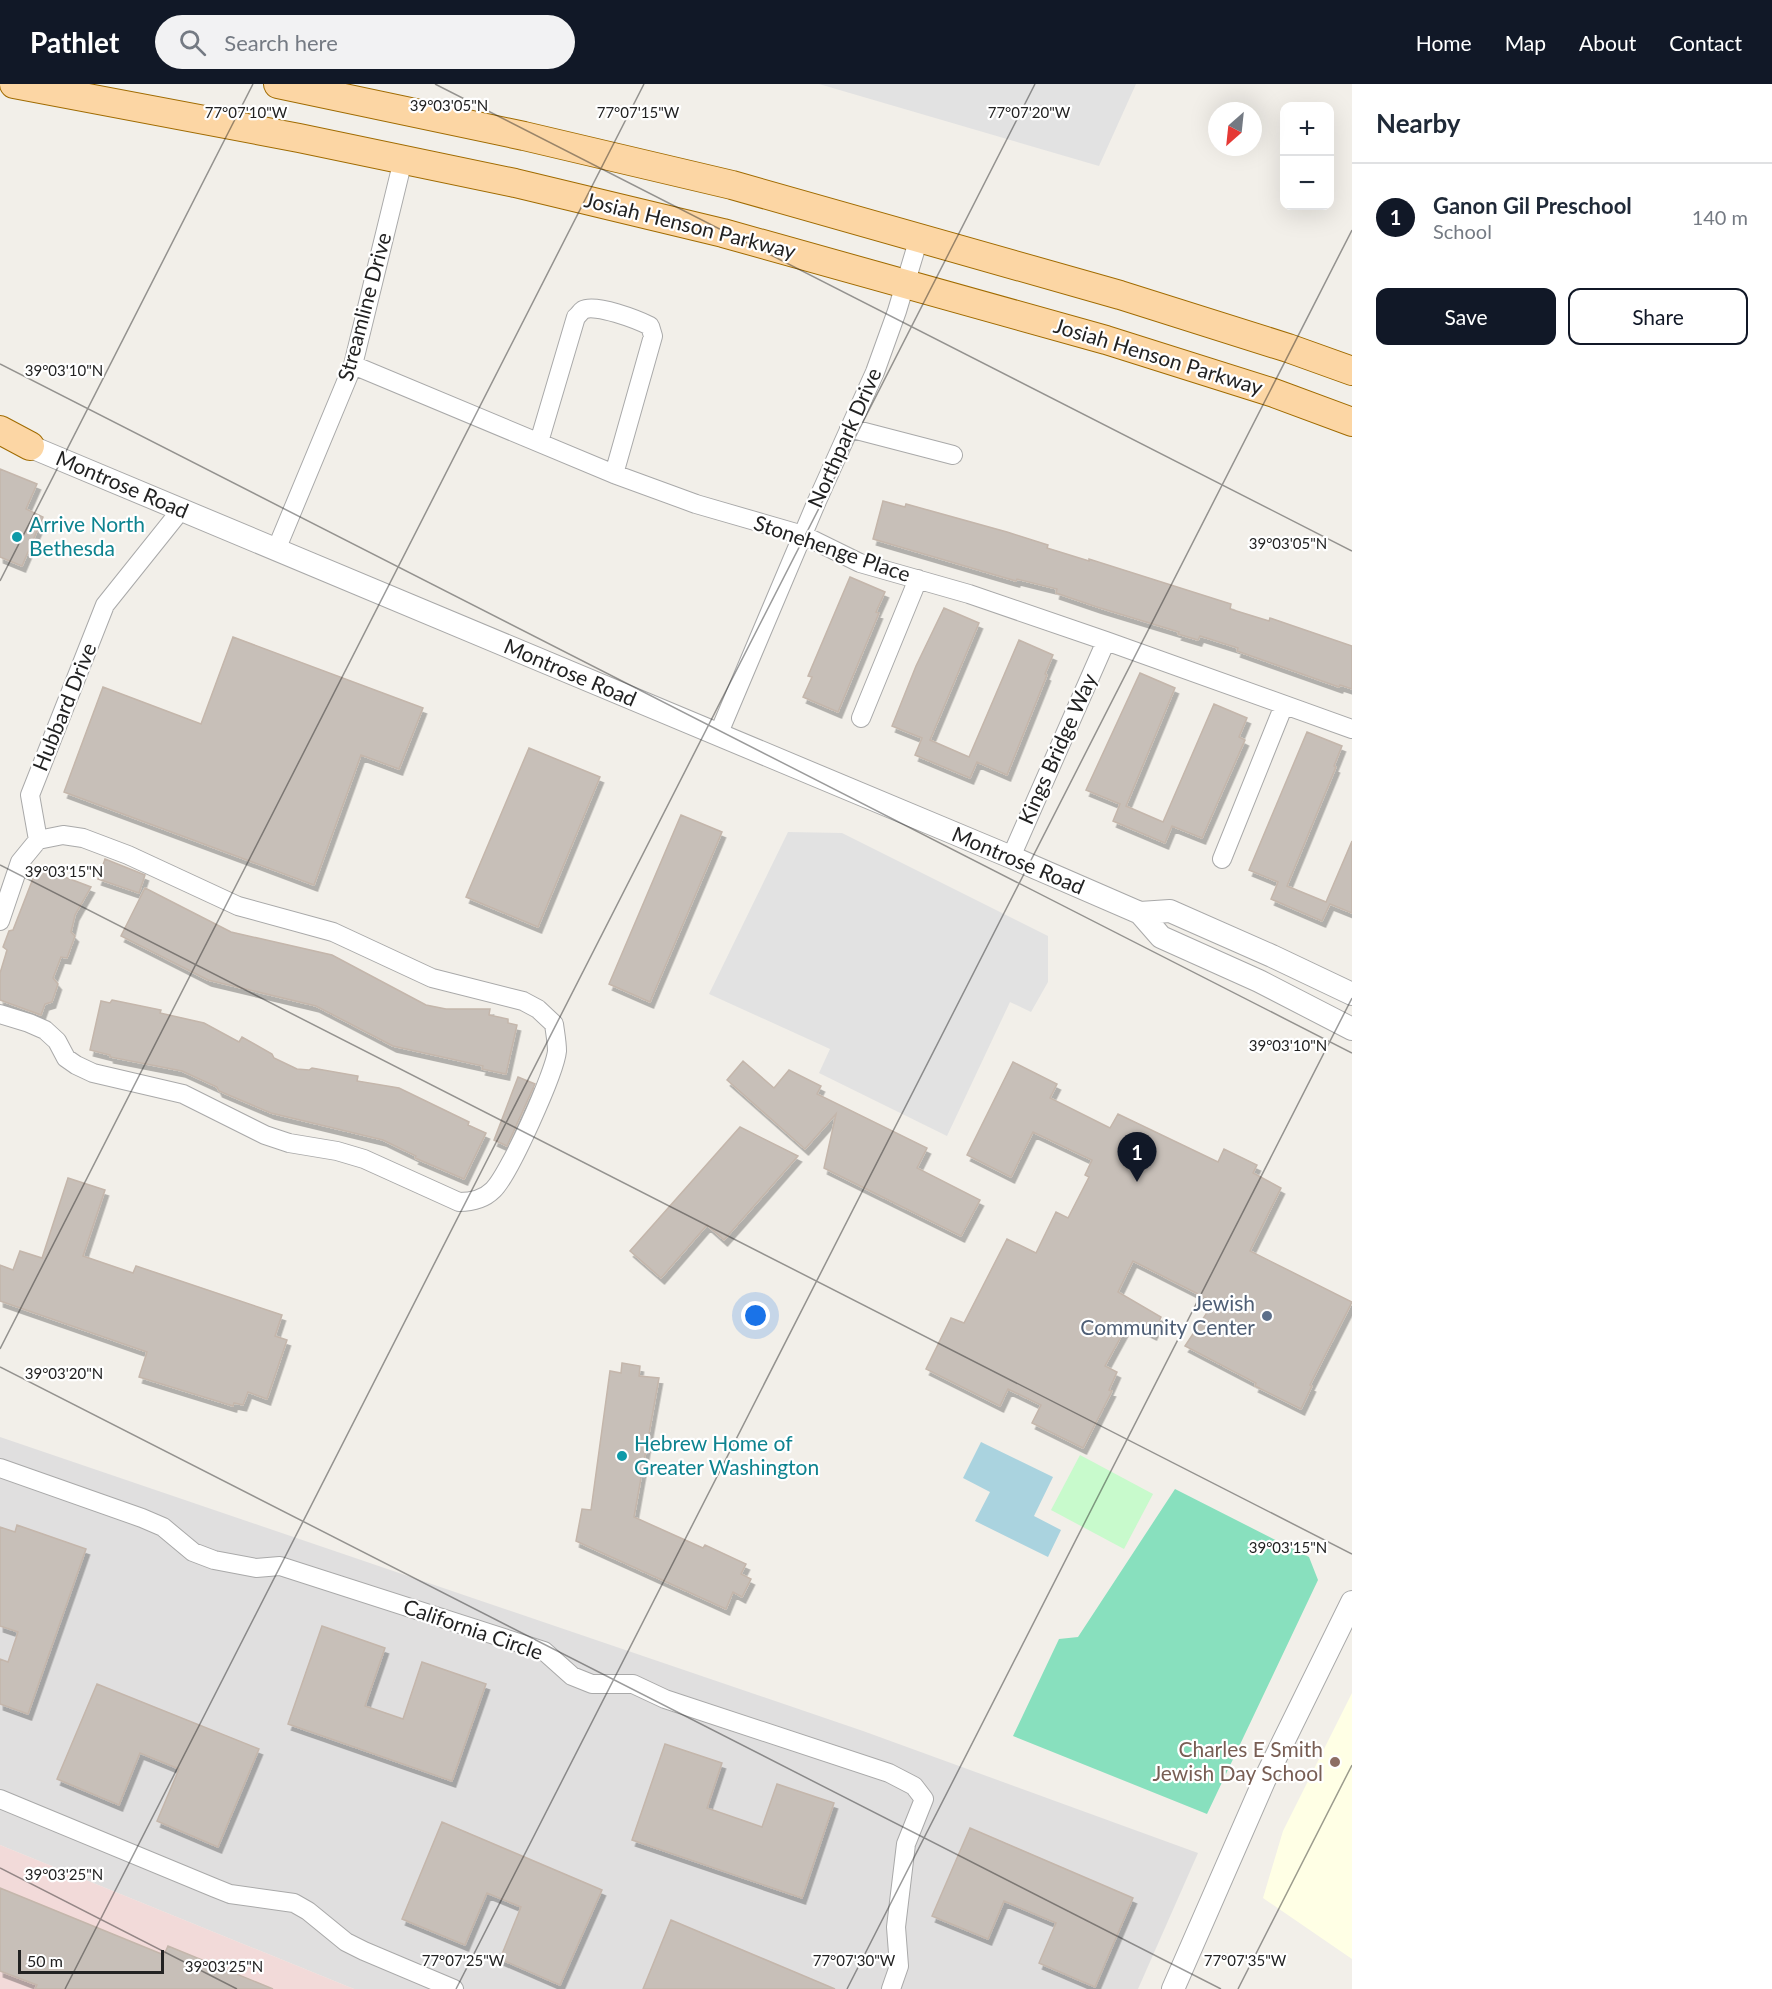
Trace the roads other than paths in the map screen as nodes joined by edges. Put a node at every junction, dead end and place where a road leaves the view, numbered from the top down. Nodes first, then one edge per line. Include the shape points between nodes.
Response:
1 (6, 84) edge
2 (14, 84) edge
3 (278, 84) edge
4 (0, 92) edge
5 (403, 160) junction
6 (919, 238) junction
7 (906, 283) junction
8 (353, 365) junction
9 (1352, 371) edge
10 (1352, 422) edge
11 (849, 428) junction
12 (0, 432) edge
13 (539, 442) junction
14 (30, 446) joint
15 (953, 455) dead end
16 (614, 474) junction
17 (181, 510) junction
18 (803, 535) junction
19 (276, 550) junction
20 (918, 579) junction
21 (1106, 641) junction
22 (1284, 705) junction
23 (861, 718) dead end
24 (1352, 729) edge
25 (718, 735) junction
26 (38, 840) junction
27 (1011, 857) junction
28 (1222, 859) dead end
29 (1140, 914) junction
30 (0, 921) edge
31 (1352, 994) edge
32 (0, 1014) edge
33 (1352, 1029) edge
34 (0, 1468) edge
35 (1352, 1602) edge
36 (0, 1799) edge
37 (454, 1989) edge
38 (891, 1989) edge
39 (1173, 1989) edge

1 - 4 main road
2 - 5 main road, Josiah Henson Parkway
3 - 6 main road via 709,179
5 - 7 main road, Josiah Henson Parkway via 723,232
5 - 8 street, Streamline Drive
6 - 7 street, Northpark Drive
6 - 9 main road via 1119,295
7 - 10 main road, Josiah Henson Parkway via 1106,340
7 - 11 street, Northpark Drive
8 - 13 street, Stonehenge Place
8 - 19 street, Streamline Drive
11 - 15 street
11 - 18 street, Northpark Drive
12 - 14 main road
13 - 16 street, Stonehenge Place
13 - 16 street via 576,317 591,308 634,318 650,326 653,336
14 - 17 street, Montrose Road
16 - 18 street, Stonehenge Place via 696,504
17 - 19 street, Montrose Road
17 - 26 street, Hubbard Drive via 105,605 30,795
18 - 20 street, Stonehenge Place via 860,563
18 - 25 street, Northpark Drive
19 - 25 street, Montrose Road
20 - 21 street, Stonehenge Place
20 - 23 street
21 - 22 street, Stonehenge Place
21 - 27 street, Kings Bridge Way
22 - 24 street, Stonehenge Place
22 - 28 street
25 - 27 street, Montrose Road
26 - 30 street via 20,862
26 - 32 street via 63,835 83,838 238,906 333,932 432,978 523,1002 554,1023 557,1052 518,1150 495,1189 471,1202 459,1202 364,1159 265,1135 183,1094 93,1073 66,1058 45,1030
27 - 29 street, Montrose Road
29 - 31 street, Montrose Road via 1170,911
29 - 33 street, Montrose Road via 1161,937
34 - 38 street, California Circle via 163,1527 193,1552 214,1560 256,1568 280,1566 544,1651 572,1676 592,1684 633,1684 666,1700 889,1773 914,1786 924,1799 906,1844 896,1927 899,1966
35 - 39 street via 1264,1781
36 - 37 street via 230,1894 294,1903 364,1952

